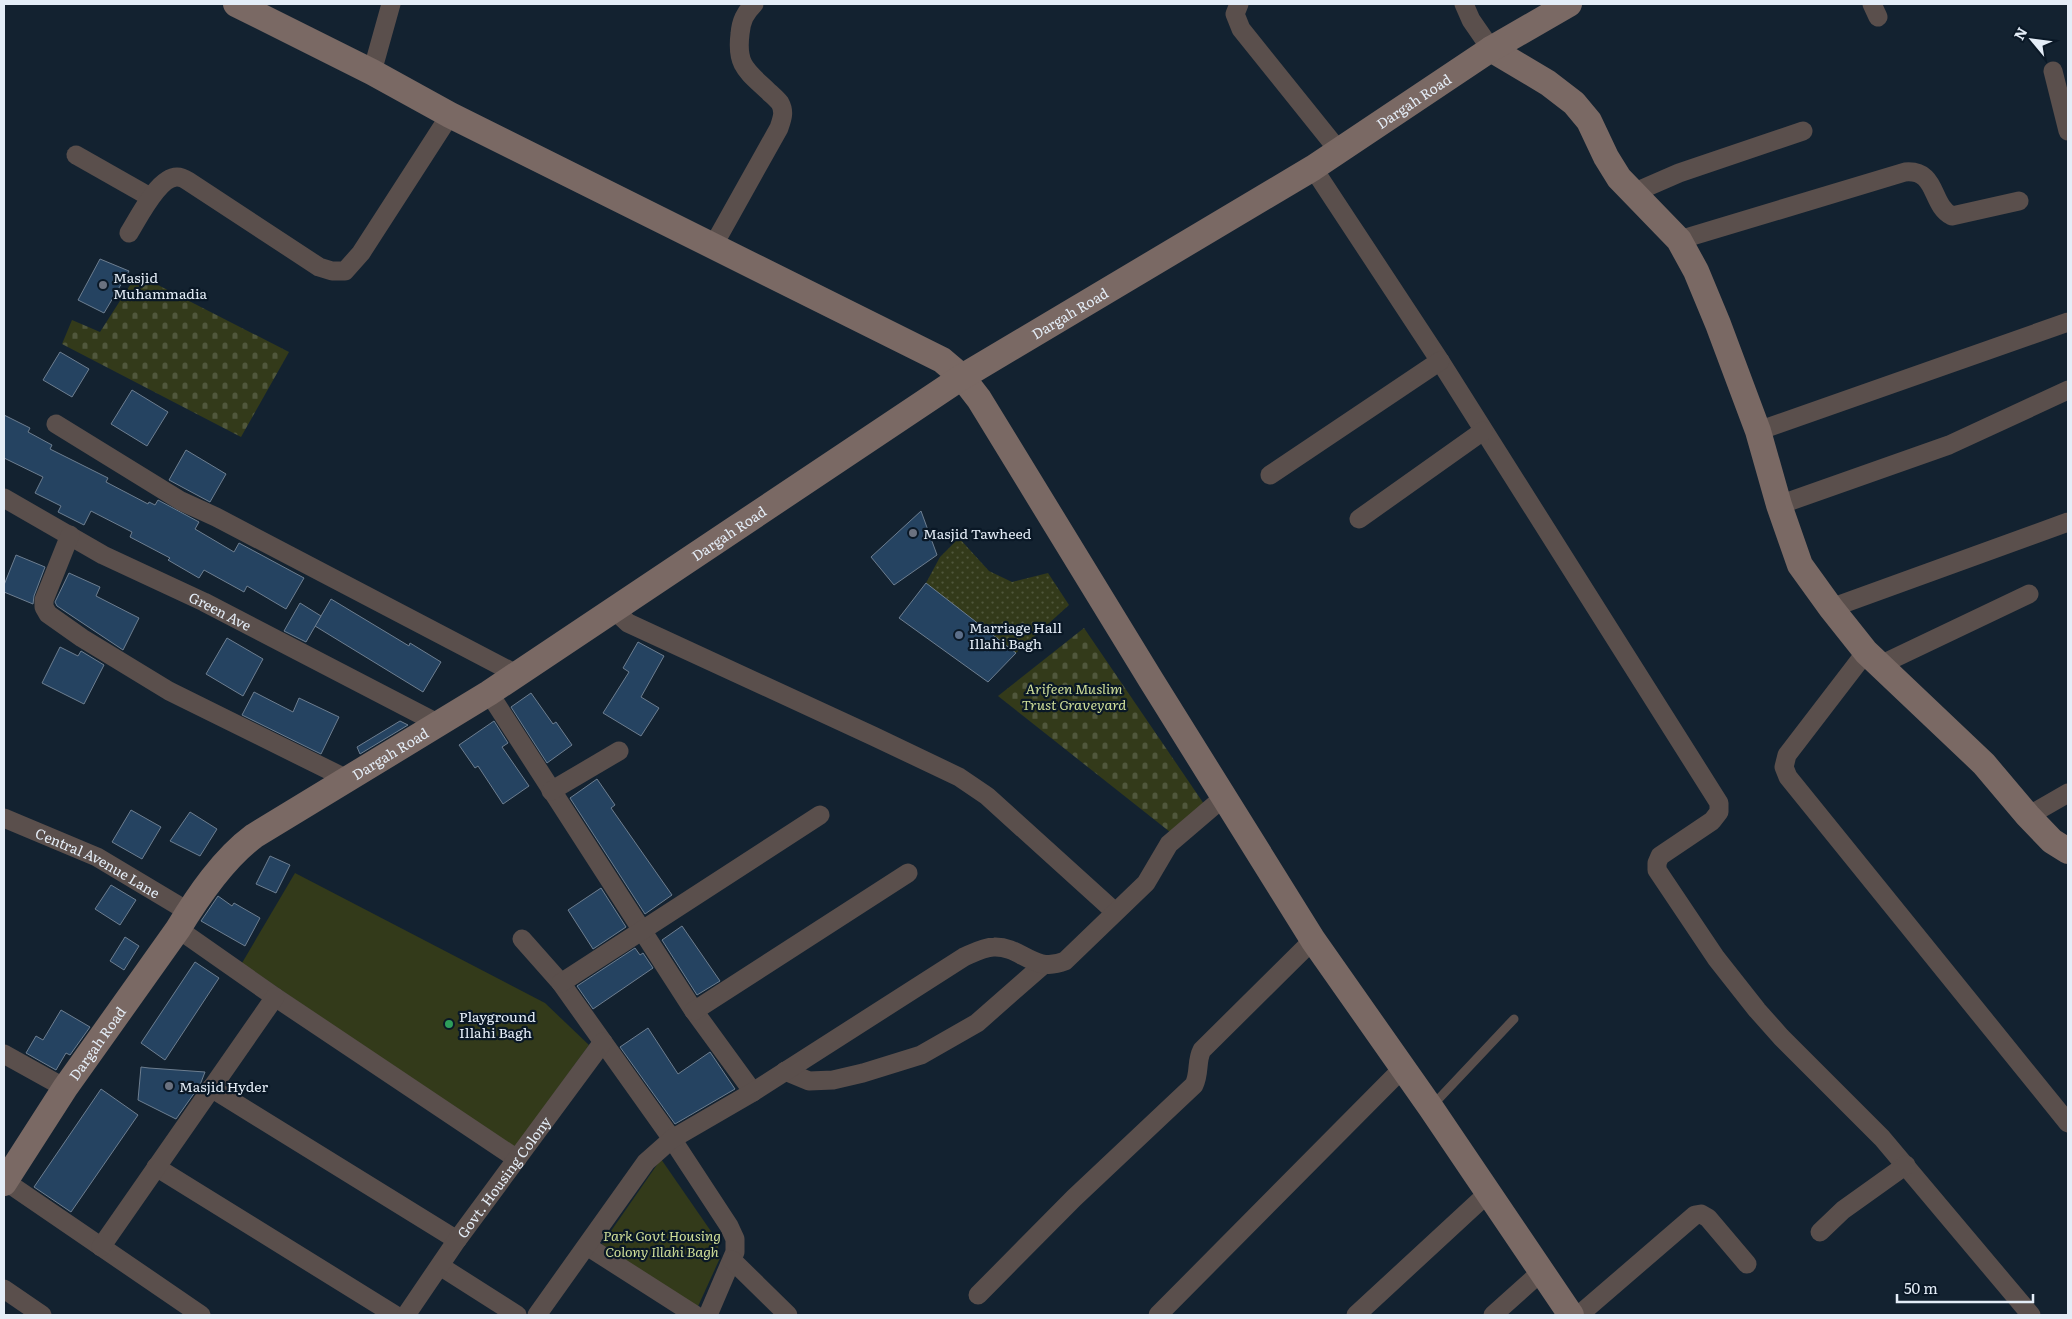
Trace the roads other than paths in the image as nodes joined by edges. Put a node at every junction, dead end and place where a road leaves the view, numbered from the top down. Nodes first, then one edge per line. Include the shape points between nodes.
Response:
1 (236, 4) edge
2 (391, 4) edge
3 (754, 4) edge
4 (1239, 4) edge
5 (1464, 4) edge
6 (1569, 4) edge
7 (267, 11) edge
8 (1492, 49) junction
9 (2053, 71) dead end
10 (372, 72) junction
11 (450, 115) junction
12 (1803, 131) dead end
13 (2068, 131) edge
14 (1339, 152) junction
15 (76, 155) dead end
16 (1313, 168) junction
17 (1633, 193) junction
18 (150, 197) junction
19 (2019, 201) dead end
20 (129, 233) dead end
21 (1679, 240) junction
22 (713, 246) junction
23 (2068, 322) edge
24 (1440, 361) junction
25 (962, 377) junction
26 (2068, 390) edge
27 (56, 424) dead end
28 (1483, 431) junction
29 (1758, 431) junction
30 (1270, 475) dead end
31 (4, 498) edge
32 (1779, 505) junction
33 (1359, 519) dead end
34 (2068, 522) edge
35 (70, 535) junction
36 (2029, 594) dead end
37 (1831, 608) junction
38 (613, 609) junction
39 (1873, 659) junction
40 (516, 674) junction
41 (488, 693) junction
42 (437, 723) junction
43 (619, 751) dead end
44 (347, 779) junction
45 (551, 792) junction
46 (2068, 793) edge
47 (1224, 797) junction
48 (820, 815) dead end
49 (2028, 816) junction
50 (4, 818) edge
51 (2068, 851) edge
52 (908, 873) dead end
53 (1114, 911) junction
54 (184, 921) junction
55 (642, 930) junction
56 (522, 939) dead end
57 (1313, 940) junction
58 (1043, 965) junction
59 (561, 983) junction
60 (275, 997) junction
61 (694, 1011) junction
62 (1514, 1019) dead end
63 (603, 1042) junction
64 (4, 1054) edge
65 (1402, 1069) junction
66 (785, 1071) junction
67 (65, 1088) junction
68 (211, 1088) junction
69 (753, 1092) junction
70 (1431, 1108) junction
71 (2068, 1123) edge
72 (672, 1139) junction
73 (517, 1159) junction
74 (1906, 1165) junction
75 (156, 1167) junction
76 (5, 1182) edge
77 (1487, 1194) junction
78 (1820, 1232) dead end
79 (457, 1240) junction
80 (587, 1246) junction
81 (101, 1247) junction
82 (732, 1260) junction
83 (1747, 1264) dead end
84 (440, 1266) junction
85 (1541, 1272) junction
86 (4, 1289) edge
87 (978, 1295) dead end
88 (42, 1315) edge
89 (201, 1315) edge
90 (395, 1315) edge
91 (406, 1315) edge
92 (517, 1315) edge
93 (537, 1315) edge
94 (694, 1315) edge
95 (708, 1315) edge
96 (788, 1315) edge
97 (1158, 1315) edge
98 (1356, 1315) edge
99 (1493, 1315) edge
100 (1570, 1315) edge
101 (1579, 1315) edge
102 (2031, 1315) edge

1 - 7 street
2 - 10 street
3 - 22 street via 741,24 740,61 780,102 783,114 779,128
4 - 14 street via 1235,14 1241,29
5 - 8 street via 1471,20
6 - 8 street, Dargah Road
7 - 10 street
8 - 14 street, Dargah Road
8 - 17 street via 1574,102 1589,121 1619,178
9 - 13 street
10 - 11 street
11 - 18 street via 361,253 345,271 332,272 319,267 178,176 168,179
11 - 22 street
12 - 17 street via 1679,173
14 - 16 street, Dargah Road
15 - 18 street
16 - 24 street
16 - 25 street, Dargah Road
17 - 21 street
18 - 20 street
19 - 21 street via 1952,216 1942,207 1928,179 1912,172 1855,186
21 - 29 street via 1718,324
22 - 25 street via 942,360
23 - 29 street
24 - 28 street
24 - 30 street
25 - 38 street, Dargah Road
25 - 47 street via 979,399
26 - 32 street via 1949,445
27 - 40 street via 181,501
28 - 33 street
28 - 74 street via 1719,803 1719,812 1712,821 1660,856 1657,870 1716,958 1757,1010
29 - 32 street
31 - 35 street, Green Ave
32 - 37 street via 1800,565
34 - 37 street
35 - 42 street, Green Ave via 103,555 204,602
35 - 44 street via 44,600 48,614 170,691
36 - 39 street
37 - 39 street
38 - 40 street, Dargah Road
38 - 53 street via 628,623 959,777 987,796
39 - 49 street via 1984,764
39 - 71 street via 1787,755 1784,767 1788,777
40 - 41 street, Dargah Road
41 - 42 street, Dargah Road
41 - 45 street
42 - 44 street, Dargah Road
43 - 45 street
44 - 54 street, Dargah Road via 238,848
45 - 55 street
46 - 49 street
47 - 53 street via 1170,844 1146,883
47 - 57 street
48 - 55 street
49 - 51 street via 2052,841
50 - 54 street, Central Avenue Lane via 97,857
52 - 61 street
53 - 58 street via 1065,961 1053,966
54 - 60 street, Central Avenue Lane
54 - 67 street, Dargah Road
55 - 59 street
55 - 61 street
56 - 59 street
57 - 65 street
57 - 87 street via 1202,1050 1194,1085 1074,1198
58 - 66 street via 977,1023 921,1055 827,1081 809,1081
58 - 66 street via 994,947 964,957
59 - 63 street
60 - 68 street
60 - 73 street, Central Avenue Lane
61 - 69 street
62 - 70 lane
63 - 72 street
63 - 73 street, Govt. Housing Colony
64 - 67 street
65 - 70 street
65 - 97 street
66 - 69 street
67 - 76 street, Dargah Road
68 - 75 street
68 - 79 street
69 - 72 street
70 - 77 street
72 - 80 street via 646,1162
72 - 82 street via 729,1226 735,1239
73 - 79 street, Govt. Housing Colony
74 - 78 street via 1844,1210
74 - 102 street
75 - 81 street
75 - 90 street
76 - 81 street
77 - 85 street
77 - 98 street
79 - 84 street, Govt. Housing Colony
80 - 93 street
80 - 94 street
81 - 89 street
82 - 95 street
82 - 96 street
83 - 101 street via 1708,1218 1702,1214 1695,1215
84 - 91 street, Govt. Housing Colony
84 - 92 street
85 - 99 street
85 - 100 street
86 - 88 street

